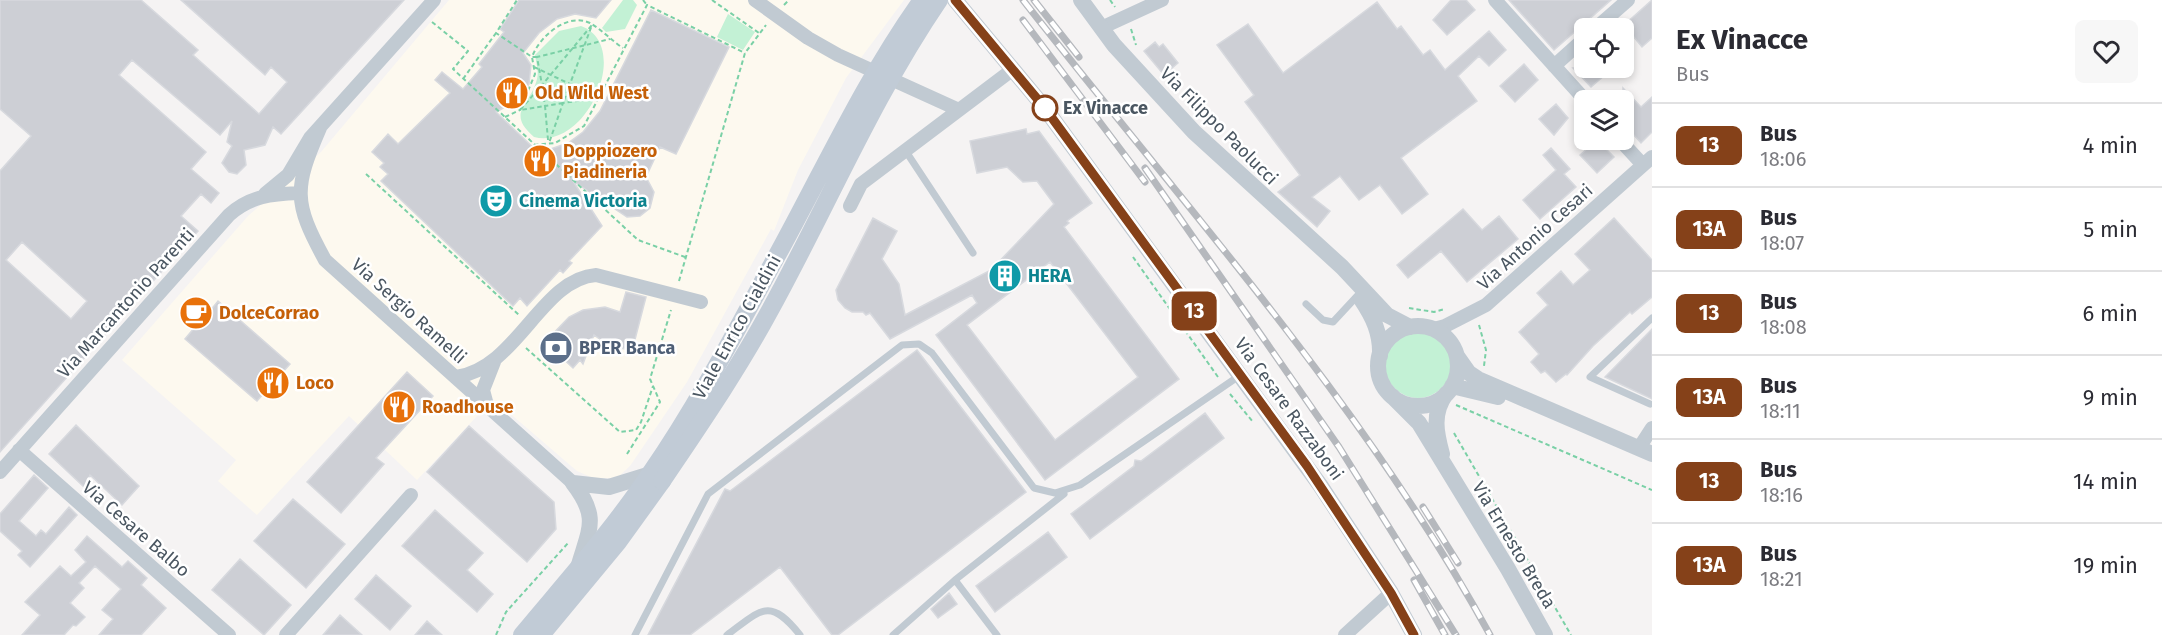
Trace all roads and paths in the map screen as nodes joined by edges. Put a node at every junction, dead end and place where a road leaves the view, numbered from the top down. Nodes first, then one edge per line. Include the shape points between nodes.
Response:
1 (434, 0) edge
2 (517, 0) edge
3 (643, 0) edge
4 (712, 0) edge
5 (755, 0) edge
6 (922, 0) edge
7 (939, 0) edge
8 (955, 0) edge
9 (1081, 0) edge
10 (1110, 0) edge
11 (1162, 0) edge
12 (1495, 0) edge
13 (1628, 0) edge
14 (647, 5) junction
15 (422, 14) junction
16 (776, 15) junction
17 (1123, 18) junction
18 (1607, 18) edge
19 (592, 25) junction
20 (1101, 28) junction
21 (496, 33) junction
22 (759, 33) junction
23 (610, 39) junction
24 (585, 45) junction
25 (572, 48) junction
26 (623, 48) junction
27 (1574, 48) edge
28 (1140, 50) dead end
29 (745, 52) junction
30 (532, 57) junction
31 (537, 57) junction
32 (1554, 66) junction
33 (534, 67) junction
34 (540, 69) junction
35 (1012, 69) junction
36 (551, 74) junction
37 (463, 79) junction
38 (570, 84) junction
39 (542, 85) junction
40 (1576, 90) edge
41 (599, 98) junction
42 (563, 103) junction
43 (545, 106) junction
44 (957, 109) junction
45 (520, 110) junction
46 (505, 117) junction
47 (320, 128) junction
48 (549, 143) junction
49 (534, 145) junction
50 (905, 150) junction
51 (1633, 150) edge
52 (1647, 161) edge
53 (299, 193) junction
54 (262, 195) junction
55 (850, 206) dead end
56 (1128, 250) dead end
57 (973, 253) dead end
58 (685, 257) junction
59 (1342, 267) junction
60 (1359, 294) junction
61 (675, 296) junction
62 (701, 302) dead end
63 (1306, 304) dead end
64 (1401, 305) dead end
65 (1450, 308) dead end
66 (1652, 318) edge
67 (1479, 324) dead end
68 (1410, 327) junction
69 (1434, 329) junction
70 (1456, 353) junction
71 (1380, 356) junction
72 (494, 362) junction
73 (1484, 367) dead end
74 (1241, 375) junction
75 (456, 377) junction
76 (1225, 386) junction
77 (1392, 396) junction
78 (1452, 398) junction
79 (1465, 400) dead end
80 (1650, 404) dead end
81 (487, 405) junction
82 (1549, 409) junction
83 (1255, 424) dead end
84 (1652, 428) edge
85 (1454, 432) dead end
86 (19, 450) junction
87 (1646, 451) edge
88 (627, 454) dead end
89 (0, 472) edge
90 (1448, 475) junction
91 (656, 478) junction
92 (573, 483) junction
93 (1652, 490) edge
94 (1068, 491) junction
95 (411, 495) dead end
96 (573, 538) dead end
97 (578, 568) junction
98 (955, 580) junction
99 (1391, 593) junction
100 (229, 635) edge
101 (286, 635) edge
102 (496, 635) edge
103 (522, 635) edge
104 (541, 635) edge
105 (635, 635) edge
106 (727, 635) edge
107 (800, 635) edge
108 (893, 635) edge
109 (997, 635) edge
110 (1345, 635) edge
111 (1414, 635) edge
112 (1545, 635) edge
113 (1571, 635) edge

1 - 15 street, Via Sergio Ramelli
2 - 21 path
3 - 14 path
4 - 22 path
5 - 16 street
6 - 91 main road, Viale Enrico Cialdini, bridge via 870,83
7 - 91 main road, Viale Enrico Cialdini, bridge via 881,91 769,313 730,379
8 - 35 street, Via Cesare Razzaboni
9 - 20 street, Via Filippo Paolucci
10 - 17 path
11 - 17 street
12 - 32 street
13 - 18 street
14 - 26 path
14 - 29 path
15 - 37 path via 468,51 453,69
15 - 47 street, Via Sergio Ramelli
16 - 22 path
16 - 44 street via 838,56
17 - 20 street
17 - 28 path
19 - 23 path
19 - 24 path
19 - 25 path
19 - 30 path via 579,20 565,22 543,39
20 - 59 street, Via Filippo Paolucci via 1194,132
21 - 30 path
21 - 37 path
22 - 29 path
23 - 24 path
23 - 26 path
24 - 25 path
24 - 38 path
25 - 31 path
25 - 36 path
26 - 41 path
27 - 32 street
29 - 58 path
30 - 31 path
30 - 33 path
31 - 34 path
32 - 40 street
33 - 34 path
33 - 45 path via 533,84
34 - 36 path
34 - 39 path
35 - 44 street
35 - 74 street, Via Cesare Razzaboni
36 - 38 path
36 - 39 path
37 - 46 path
38 - 41 path
38 - 42 path
39 - 43 path
39 - 45 path
41 - 42 path
41 - 48 path via 584,126 573,135
42 - 43 path
42 - 48 path
43 - 45 path
43 - 48 path
44 - 50 street
45 - 46 path
46 - 49 path
47 - 53 street, Via Sergio Ramelli
47 - 54 street, Via Sergio Ramelli via 288,175
48 - 49 path
49 - 58 path via 638,240
50 - 55 street via 861,184
50 - 57 lane
51 - 52 street
52 - 69 street, Via Antonio Cesari via 1486,305
53 - 54 street, Via Marcantonio Parenti
53 - 75 street, Via Sergio Ramelli via 305,223 325,260
54 - 86 street, Via Marcantonio Parenti via 241,204 229,215
56 - 76 path
58 - 61 path
59 - 60 street, Via Filippo Paolucci
59 - 68 street, Via Filippo Paolucci via 1387,315
60 - 63 lane via 1333,322 1323,320
60 - 71 street, Via Filippo Paolucci via 1377,329
61 - 62 street
61 - 72 street via 596,275 584,276 566,287
61 - 88 path via 650,379 660,402
64 - 65 path via 1434,312
66 - 80 lane via 1590,377
67 - 73 path via 1486,350
68 - 69 street
68 - 71 street via 1394,334
69 - 70 street
70 - 78 street via 1458,368
70 - 82 street via 1462,366 1478,379
71 - 77 street via 1381,379
72 - 75 street
72 - 81 street via 484,381
74 - 76 lane
74 - 99 street, Via Cesare Razzaboni via 1320,484
75 - 81 street, Via Sergio Ramelli
76 - 83 path
76 - 94 lane
77 - 78 street via 1410,405
77 - 90 street, Via Ernesto Breda via 1419,423
78 - 79 path
78 - 82 street
78 - 90 street, Via Ernesto Breda via 1439,403 1436,419
78 - 93 path
81 - 92 street, Via Sergio Ramelli
82 - 87 street
84 - 87 street
85 - 113 path
86 - 89 street, Via Marcantonio Parenti
86 - 100 street, Via Cesare Balbo
90 - 112 street, Via Ernesto Breda
91 - 92 street via 609,488
91 - 97 main road, Viale Enrico Cialdini
91 - 104 main road, Viale Enrico Cialdini via 618,542
92 - 97 street via 591,514
94 - 98 lane
94 - 105 lane via 1055,494 1034,488 932,353 920,344 902,345 708,494
95 - 101 street
96 - 102 path via 506,612
97 - 103 main road, Viale Enrico Cialdini
98 - 108 lane
98 - 109 lane
99 - 110 street
99 - 111 street, Via Cesare Razzaboni
106 - 107 lane via 756,613 774,610 785,616

